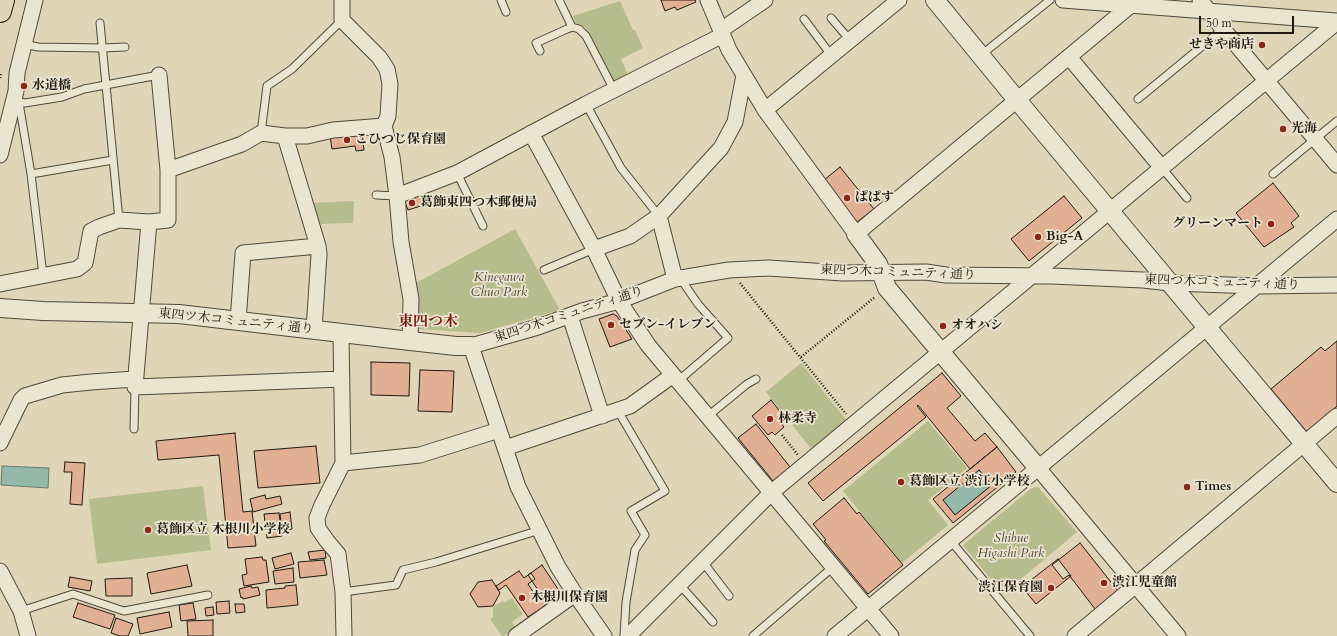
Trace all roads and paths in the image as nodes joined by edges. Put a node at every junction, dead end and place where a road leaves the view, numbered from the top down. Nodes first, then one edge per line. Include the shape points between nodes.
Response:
1 (3, 0) edge
2 (35, 0) edge
3 (342, 0) edge
4 (501, 0) edge
5 (559, 0) edge
6 (708, 0) edge
7 (765, 0) edge
8 (899, 0) edge
9 (935, 0) edge
10 (1050, 0) edge
11 (1063, 0) edge
12 (1200, 0) edge
13 (1134, 3) edge
14 (0, 11) edge
15 (506, 12) dead end
16 (1210, 12) junction
17 (831, 18) dead end
18 (804, 19) dead end
19 (342, 20) junction
20 (1337, 22) edge
21 (100, 23) dead end
22 (572, 27) junction
23 (1223, 29) junction
24 (722, 32) junction
25 (850, 40) junction
26 (24, 44) junction
27 (125, 47) dead end
28 (103, 48) junction
29 (540, 51) dead end
30 (831, 55) junction
31 (980, 55) junction
32 (1069, 57) junction
33 (1, 73) dead end
34 (744, 75) junction
35 (159, 76) joint
36 (0, 78) edge
37 (1267, 82) junction
38 (106, 85) junction
39 (614, 90) junction
40 (18, 97) junction
41 (1138, 99) dead end
42 (1017, 100) junction
43 (586, 104) junction
44 (765, 110) junction
45 (1337, 121) edge
46 (384, 126) junction
47 (261, 132) junction
48 (531, 133) junction
49 (285, 136) junction
50 (1316, 139) junction
51 (0, 155) edge
52 (113, 160) junction
53 (1337, 165) edge
54 (1162, 168) junction
55 (168, 170) junction
56 (457, 173) junction
57 (31, 174) junction
58 (1273, 174) dead end
59 (376, 195) dead end
60 (398, 196) junction
61 (1187, 198) dead end
62 (1110, 211) junction
63 (659, 216) junction
64 (1337, 219) edge
65 (118, 220) junction
66 (149, 222) junction
67 (483, 226) dead end
68 (856, 234) junction
69 (318, 246) junction
70 (594, 249) junction
71 (544, 270) dead end
72 (729, 270) junction
73 (43, 275) junction
74 (1032, 276) junction
75 (678, 278) junction
76 (884, 280) junction
77 (1170, 283) junction
78 (0, 284) edge
79 (1337, 285) edge
80 (1257, 286) junction
81 (618, 302) junction
82 (0, 308) edge
83 (140, 313) junction
84 (570, 316) junction
85 (238, 321) junction
86 (1207, 327) junction
87 (314, 330) junction
88 (341, 334) junction
89 (410, 341) junction
90 (471, 346) junction
91 (940, 352) junction
92 (801, 357) junction
93 (675, 378) junction
94 (342, 379) junction
95 (756, 379) dead end
96 (135, 383) junction
97 (618, 411) junction
98 (602, 416) junction
99 (708, 416) junction
100 (1337, 416) edge
101 (854, 424) junction
102 (134, 429) dead end
103 (499, 430) junction
104 (782, 435) dead end
105 (0, 443) edge
106 (1304, 443) junction
107 (505, 448) junction
108 (343, 463) junction
109 (806, 464) junction
110 (1038, 468) junction
111 (1337, 483) edge
112 (772, 492) junction
113 (540, 530) junction
114 (950, 540) junction
115 (703, 562) junction
116 (834, 567) junction
117 (0, 571) edge
118 (680, 585) junction
119 (1136, 585) junction
120 (343, 592) junction
121 (575, 594) junction
122 (208, 595) dead end
123 (729, 596) dead end
124 (868, 609) junction
125 (21, 611) junction
126 (713, 622) dead end
127 (28, 636) edge
128 (344, 636) edge
129 (516, 636) edge
130 (604, 636) edge
131 (624, 636) edge
132 (628, 636) edge
133 (753, 636) edge
134 (835, 636) edge
135 (891, 636) edge
136 (1030, 636) edge
137 (1075, 636) edge
138 (1178, 636) edge

1 - 14 highway
2 - 26 street
3 - 19 street
4 - 15 lane
5 - 22 lane
6 - 24 street
7 - 24 street
8 - 25 street
9 - 31 street
10 - 31 lane
11 - 13 street
12 - 16 street
13 - 16 street
13 - 32 street
16 - 20 street
16 - 23 street
17 - 25 lane
18 - 30 lane
19 - 46 street via 379,57 387,69 390,84 388,116
19 - 47 lane via 292,69 267,86
20 - 37 street
21 - 28 lane
22 - 29 lane via 536,43
22 - 39 lane via 579,29 586,36
23 - 37 street
23 - 41 lane
24 - 34 street
24 - 39 street
25 - 30 street
26 - 28 lane via 38,47
26 - 40 street via 17,73
27 - 28 lane
28 - 38 lane
30 - 44 street
31 - 42 street
32 - 42 street
32 - 54 street
33 - 36 path
34 - 44 street
34 - 63 street via 735,122 721,148
35 - 38 lane
35 - 55 street
37 - 50 street
37 - 54 street
38 - 40 lane via 62,97 25,103
38 - 52 lane
39 - 43 street
40 - 51 street
40 - 57 lane
42 - 62 street
42 - 68 street
43 - 48 street
43 - 63 lane via 621,168
44 - 68 street
45 - 50 lane
46 - 49 street via 333,130 307,136
46 - 60 street
47 - 49 street
47 - 55 street via 242,144
48 - 56 street
48 - 70 street
49 - 69 street
50 - 53 street
50 - 58 lane
52 - 57 lane
52 - 65 lane
54 - 61 lane
54 - 62 street
55 - 66 street via 168,220
56 - 60 street
56 - 67 lane
57 - 73 lane
59 - 60 lane
60 - 89 street via 401,242 411,299
62 - 74 street
62 - 77 street
63 - 70 street via 630,236
63 - 75 street
64 - 80 street
65 - 66 street
65 - 73 street via 91,231 85,263 77,269
66 - 83 street
68 - 76 street via 878,264
69 - 85 street via 243,253
69 - 87 street
70 - 71 lane
70 - 81 street
72 - 75 street, 東四つ木コミュニティ通り
72 - 76 street, 東四つ木コミュニティ通り via 768,268 843,273
72 - 92 path
73 - 78 street
74 - 76 street, 東四つ木コミュニティ通り via 946,275 926,272
74 - 77 street, 東四つ木コミュニティ通り
74 - 91 street
75 - 81 street, 東四つ木コミュニティ通り
75 - 93 lane via 728,338
76 - 91 street
76 - 92 path
77 - 80 street, 東四つ木コミュニティ通り
77 - 86 street
79 - 80 street, 東四つ木コミュニティ通り
80 - 86 street
81 - 84 street, 東四つ木コミュニティ通り
81 - 93 street
82 - 83 street, 東四ツ木コミュニティ通り
83 - 85 street, 東四ツ木コミュニティ通り via 179,314
83 - 96 street
84 - 90 street, 東四つ木コミュニティ通り
84 - 98 street
85 - 87 street, 東四ツ木コミュニティ通り
86 - 106 street
86 - 110 street
87 - 88 street, 東四ツ木コミュニティ通り
88 - 89 street, 東四ツ木コミュニティ通り
88 - 94 street
89 - 90 street, 東四ツ木コミュニティ通り
90 - 103 street
91 - 101 street
91 - 110 street
92 - 101 path
93 - 97 street
93 - 99 street
94 - 96 street
94 - 108 street
95 - 99 lane
96 - 102 lane
96 - 105 street via 91,382 62,385 25,396
97 - 98 street
97 - 131 lane via 665,491 631,510 645,535 635,550 626,602
98 - 107 street
99 - 112 street
100 - 106 street
101 - 109 street
103 - 107 street
103 - 108 street via 420,456
104 - 109 path
106 - 111 street
106 - 119 street
107 - 113 street via 518,487
108 - 120 street via 317,518 318,528 338,554
109 - 112 street
110 - 114 street
110 - 119 street
112 - 115 street
112 - 116 street
113 - 120 lane via 403,570 396,585
113 - 121 street
114 - 124 street
114 - 136 lane
115 - 118 street
115 - 123 lane
116 - 124 street
116 - 133 lane
117 - 125 street
118 - 126 lane
118 - 132 street
119 - 137 street
119 - 138 street
120 - 128 street
121 - 129 street
121 - 130 street
122 - 125 lane via 124,611 73,594
124 - 134 street
124 - 135 street
125 - 127 street

